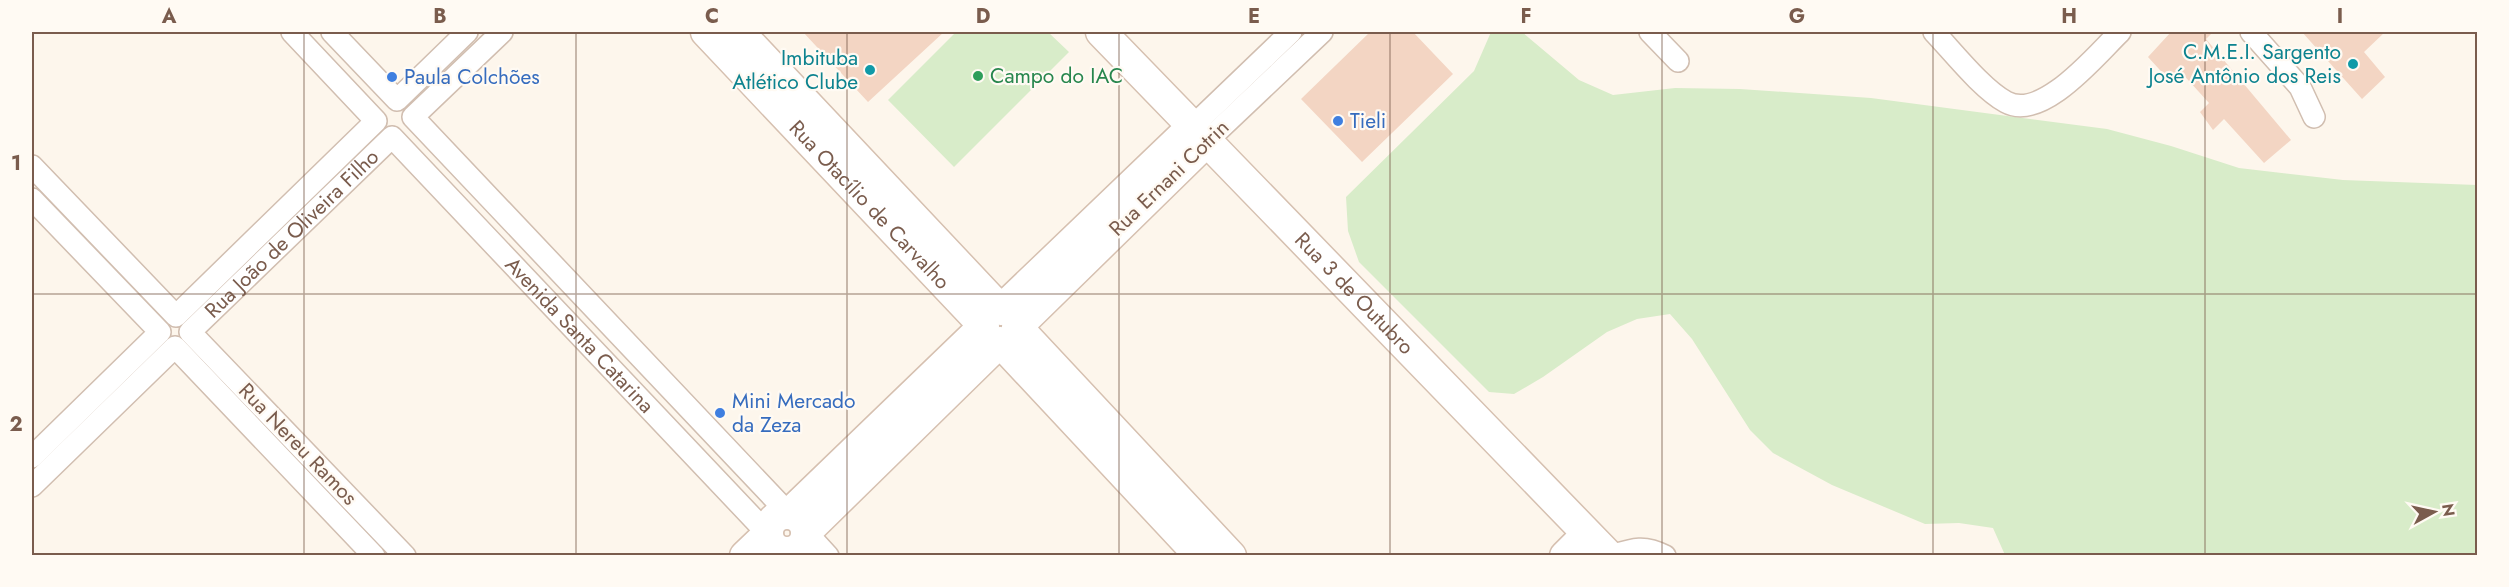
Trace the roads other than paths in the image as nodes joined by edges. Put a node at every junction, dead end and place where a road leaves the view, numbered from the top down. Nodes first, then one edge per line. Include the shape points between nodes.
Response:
1 (292, 32) edge
2 (332, 32) edge
3 (467, 32) edge
4 (502, 32) edge
5 (707, 32) edge
6 (739, 32) edge
7 (1101, 32) edge
8 (1291, 32) edge
9 (1322, 32) edge
10 (1650, 32) edge
11 (1934, 32) edge
12 (2120, 32) edge
13 (2252, 32) edge
14 (1678, 61) dead end
15 (397, 100) junction
16 (793, 107) junction
17 (413, 117) junction
18 (2314, 117) dead end
19 (376, 121) junction
20 (1200, 133) junction
21 (392, 137) junction
22 (32, 166) edge
23 (32, 199) edge
24 (80, 217) junction
25 (272, 222) junction
26 (63, 232) junction
27 (288, 238) junction
28 (176, 316) junction
29 (1000, 326) junction
30 (160, 332) junction
31 (190, 332) junction
32 (175, 347) junction
33 (70, 435) junction
34 (32, 457) edge
35 (1131, 465) junction
36 (331, 478) junction
37 (32, 486) edge
38 (316, 495) junction
39 (1587, 534) junction
40 (786, 540) edge
41 (374, 555) edge
42 (405, 555) edge
43 (745, 555) edge
44 (828, 555) edge
45 (1200, 555) edge
46 (1231, 555) edge
47 (1565, 555) edge
48 (1610, 555) edge
49 (1665, 555) edge

1 - 19 street
2 - 15 street
3 - 15 street
4 - 17 street
5 - 16 street, Rua Otacílio de Carvalho
6 - 16 street, Rua Otacílio de Carvalho
7 - 20 street, Rua 3 de Outubro
8 - 20 street, Rua Ernani Cotrin
9 - 20 street, Rua Ernani Cotrin
10 - 14 street
11 - 12 street via 1992,92 2008,103 2023,105 2055,94
13 - 18 street via 2300,87
15 - 17 street via 408,106
15 - 19 street via 386,101
16 - 29 street, Rua Otacílio de Carvalho
17 - 21 street via 407,132
17 - 40 street, Avenida Santa Catarina
19 - 21 street via 381,132
19 - 25 street, Rua João de Oliveira Filho
20 - 29 street, Rua Ernani Cotrin
20 - 39 street, Rua 3 de Outubro
21 - 27 street, Rua João de Oliveira Filho
21 - 40 street, Avenida Santa Catarina
22 - 24 street
23 - 26 street
24 - 26 street
24 - 28 street
25 - 27 street
25 - 28 street, Rua João de Oliveira Filho
26 - 30 street
27 - 31 street, Rua João de Oliveira Filho
28 - 30 street via 163,322
28 - 31 street via 188,323
29 - 35 street, Rua Otacílio de Carvalho
29 - 40 street, Rua Ernani Cotrin
30 - 32 street via 166,344
30 - 33 street
31 - 32 street via 187,341
31 - 36 street, Rua Nereu Ramos
32 - 33 street
32 - 38 street, Rua Nereu Ramos
33 - 34 street
33 - 37 street
35 - 45 street, Rua Otacílio de Carvalho
35 - 46 street, Rua Otacílio de Carvalho
36 - 38 street
36 - 42 street, Rua Nereu Ramos
38 - 41 street, Rua Nereu Ramos
39 - 47 street
39 - 48 street, Rua 3 de Outubro
40 - 43 street, Rua Ernani Cotrin
40 - 44 street, Avenida Santa Catarina
48 - 49 street via 1651,548

